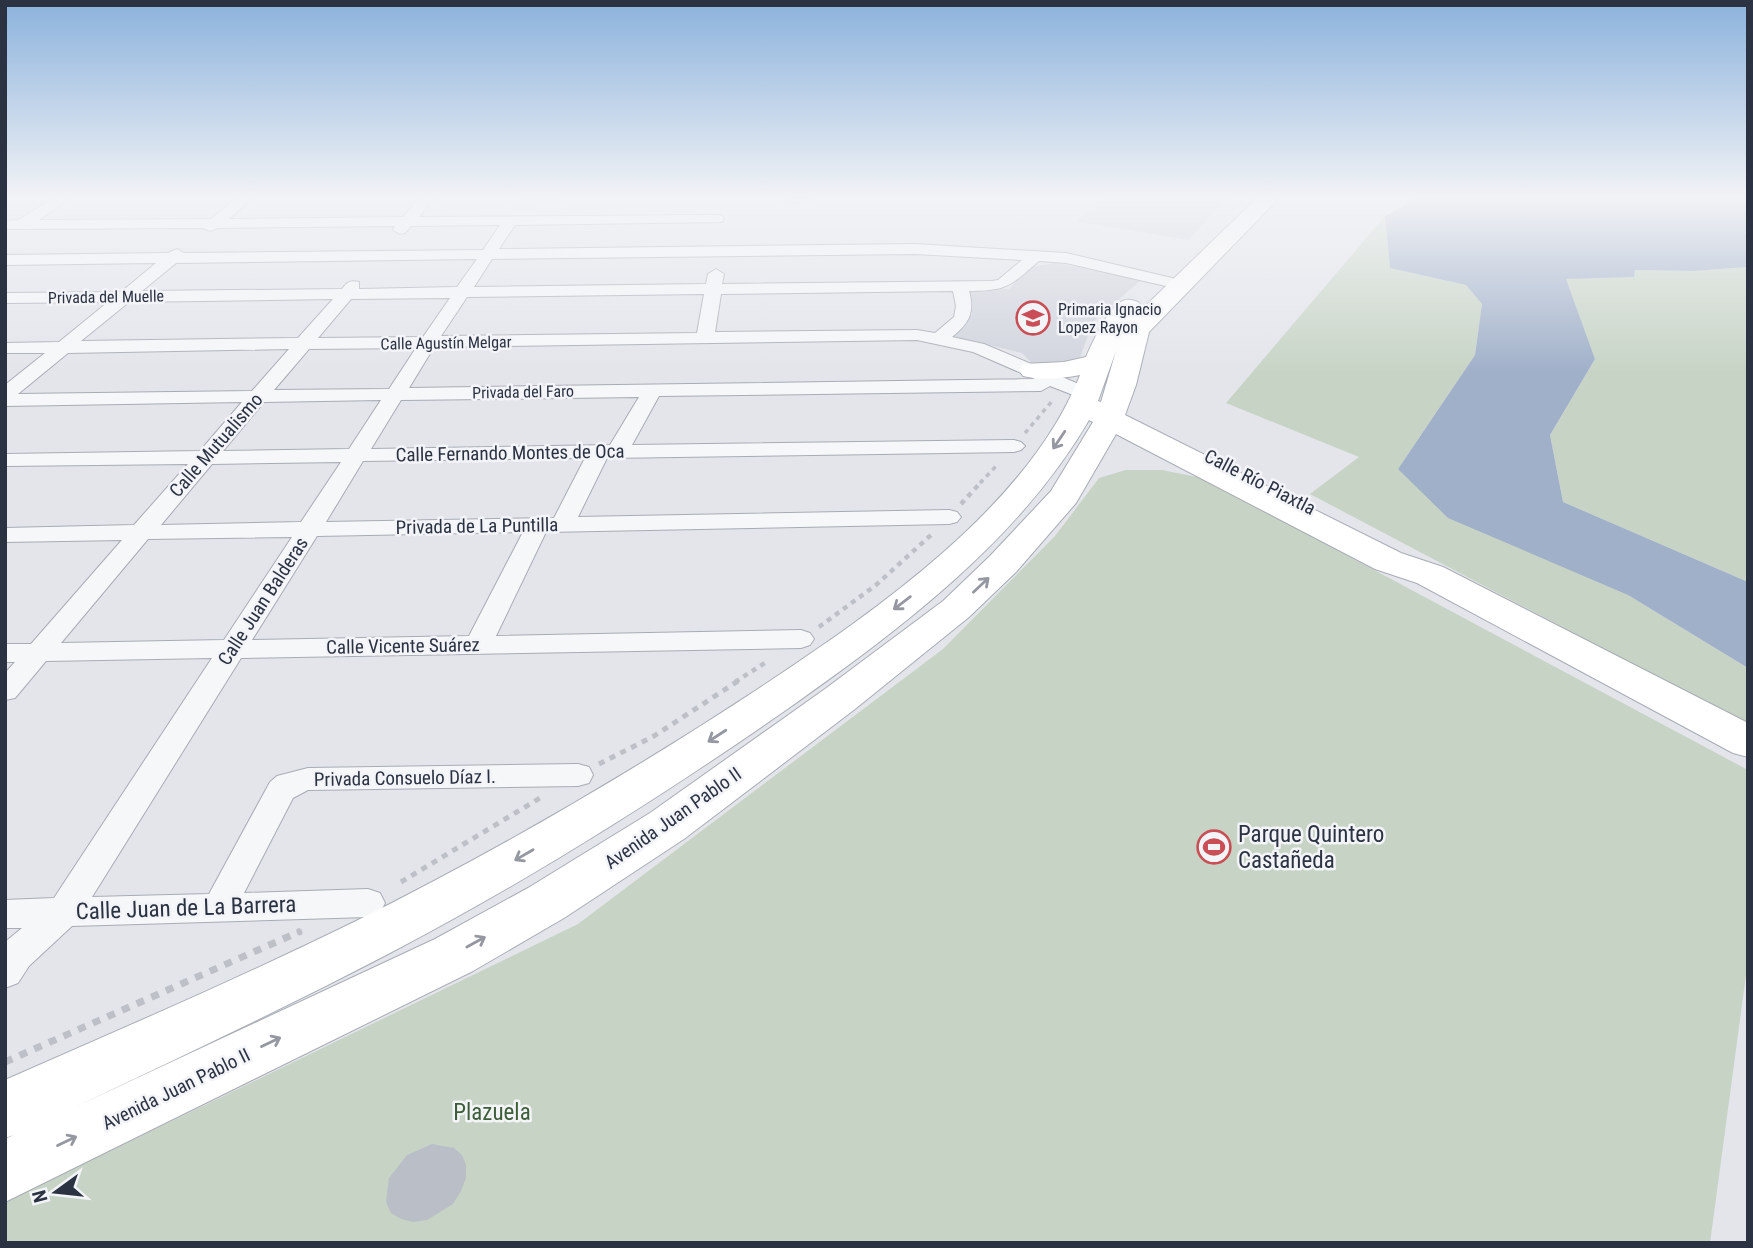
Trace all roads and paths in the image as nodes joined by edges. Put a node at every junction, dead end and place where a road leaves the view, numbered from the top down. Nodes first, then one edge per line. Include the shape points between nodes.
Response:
1 (354, 256) edge
2 (379, 256) edge
3 (486, 256) edge
4 (718, 256) edge
5 (1036, 256) edge
6 (1040, 256) edge
7 (1197, 256) edge
8 (173, 258) junction
9 (5, 260) edge
10 (1169, 281) junction
11 (960, 287) junction
12 (715, 289) junction
13 (462, 292) junction
14 (345, 294) junction
15 (126, 296) junction
16 (5, 298) edge
17 (887, 337) junction
18 (940, 338) junction
19 (705, 339) junction
20 (428, 343) junction
21 (302, 344) junction
22 (64, 347) junction
23 (5, 348) edge
24 (1037, 377) junction
25 (653, 390) junction
26 (396, 394) junction
27 (258, 396) junction
28 (5, 397) edge
29 (1097, 397) junction
30 (1014, 446) dead end
31 (608, 452) junction
32 (357, 455) junction
33 (205, 457) junction
34 (5, 460) edge
35 (1084, 460) junction
36 (1207, 468) junction
37 (950, 517) dead end
38 (550, 525) junction
39 (309, 530) junction
40 (141, 533) junction
41 (5, 535) edge
42 (1430, 575) junction
43 (802, 639) dead end
44 (478, 645) junction
45 (232, 649) junction
46 (38, 652) junction
47 (5, 653) edge
48 (5, 691) edge
49 (819, 691) junction
50 (1748, 742) edge
51 (578, 775) dead end
52 (368, 902) dead end
53 (220, 906) junction
54 (64, 912) junction
55 (5, 914) edge
56 (5, 972) edge
57 (5, 1110) edge
58 (5, 1171) edge

1 - 8 street
2 - 14 street, Calle Mutualismo
3 - 13 street, Calle Juan Balderas
4 - 12 street
5 - 11 street, Privada del Muelle via 1004,283
6 - 10 street
7 - 10 main road, Avenida Juan Pablo II
8 - 9 street
8 - 15 street
10 - 29 main road, Avenida Juan Pablo II via 1108,333
11 - 12 street, Privada del Muelle
11 - 18 street via 966,313
12 - 13 street, Privada del Muelle
12 - 19 street
13 - 14 street, Privada del Muelle
13 - 20 street, Calle Juan Balderas
14 - 15 street, Privada del Muelle
14 - 21 street, Calle Mutualismo
15 - 16 street, Privada del Muelle
15 - 22 street
17 - 18 street, Calle Agustín Melgar
17 - 19 street, Calle Agustín Melgar
17 - 24 street, Calle Agustín Melgar via 944,346
18 - 24 street, Calle Agustín Melgar via 978,348
19 - 20 street, Calle Agustín Melgar
20 - 21 street, Calle Agustín Melgar
20 - 26 street, Calle Juan Balderas
21 - 22 street, Calle Agustín Melgar
21 - 27 street, Calle Mutualismo
22 - 23 street, Calle Agustín Melgar
22 - 28 street
24 - 25 street, Privada del Faro
24 - 29 street, Calle Agustín Melgar
24 - 29 main road via 1064,370
25 - 26 street, Privada del Faro
25 - 31 street
26 - 27 street, Privada del Faro
26 - 32 street, Calle Juan Balderas
27 - 28 street, Privada del Faro
27 - 33 street, Calle Mutualismo
29 - 35 main road, Avenida Juan Pablo II
29 - 36 main road, Calle Río Piaxtla
29 - 42 main road, Calle Río Piaxtla via 1403,553
29 -> 49 main road, Avenida Juan Pablo II via 992,523
30 - 31 street, Calle Fernando Montes de Oca
31 - 32 street, Calle Fernando Montes de Oca
31 - 38 street
32 - 33 street, Calle Fernando Montes de Oca
32 - 39 street, Calle Juan Balderas
33 - 34 street, Calle Fernando Montes de Oca
33 - 40 street, Calle Mutualismo
35 - 36 main road via 1136,457
49 -> 35 main road, Avenida Juan Pablo II via 956,609 1064,496
36 - 42 main road, Calle Río Piaxtla via 1388,561
37 - 38 street, Privada de La Puntilla
38 - 39 street, Privada de La Puntilla
38 - 44 street
39 - 40 street, Privada de La Puntilla
39 - 45 street, Calle Juan Balderas
40 - 41 street, Privada de La Puntilla
40 - 46 street, Calle Mutualismo
42 - 50 main road, Calle Río Piaxtla
43 - 44 street, Calle Vicente Suárez
44 - 45 street, Calle Vicente Suárez
45 - 46 street, Calle Vicente Suárez
45 - 54 street, Calle Juan Balderas
46 - 47 street, Calle Vicente Suárez
46 - 48 street, Calle Mutualismo
49 -> 57 main road, Avenida Juan Pablo II via 370,938
58 -> 49 main road, Avenida Juan Pablo II via 454,955 546,903 667,826
51 - 53 street, Privada Consuelo Díaz I. via 308,779 288,785 281,790
52 - 53 street, Calle Juan de La Barrera
53 - 54 street, Calle Juan de La Barrera
54 - 55 street, Calle Juan de La Barrera
54 - 56 street, Calle Juan Balderas

